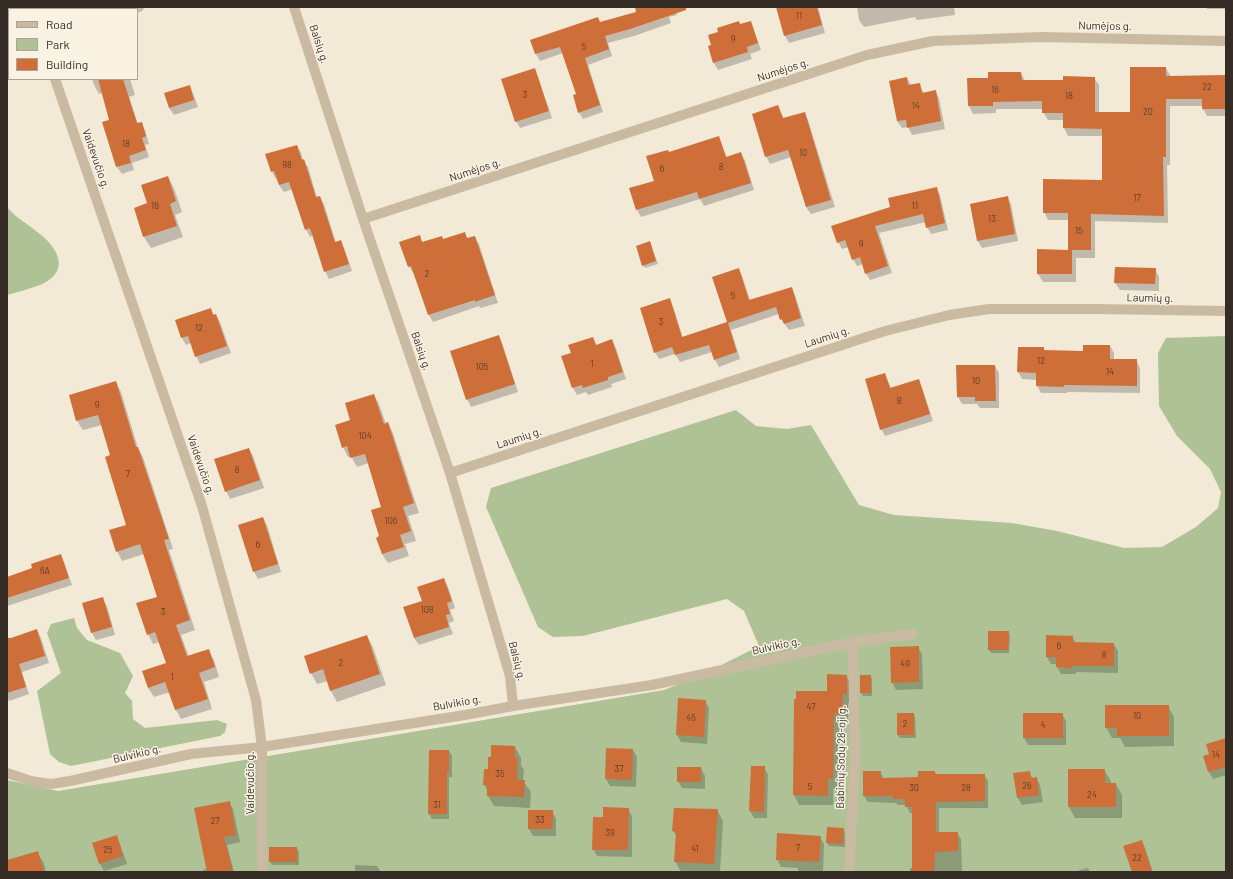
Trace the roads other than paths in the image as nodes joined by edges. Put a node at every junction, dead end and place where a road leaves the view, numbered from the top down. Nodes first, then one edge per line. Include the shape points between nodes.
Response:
1 (294, 7) edge
2 (1226, 41) edge
3 (55, 80) edge
4 (363, 219) junction
5 (1226, 311) edge
6 (450, 473) junction
7 (912, 634) dead end
8 (853, 642) junction
9 (513, 706) junction
10 (262, 746) junction
11 (7, 773) edge
12 (262, 872) edge
13 (849, 872) edge

1 - 4 street, Balsių g.
2 - 4 street, Numėjos g. via 1042,37 932,40 867,55
3 - 10 street, Vaidevučio g. via 202,506 256,700
4 - 6 street, Balsių g.
5 - 6 street, Laumių g. via 989,309 949,315 885,331
6 - 9 street, Balsių g. via 510,676
7 - 8 street, Bulvikio g.
8 - 9 street, Bulvikio g. via 652,685
8 - 13 street, Babinių Sodų 28-oji g. via 855,762
9 - 10 street, Bulvikio g.
10 - 11 street, Bulvikio g. via 191,754 51,784
10 - 12 street, Vaidevučio g.

